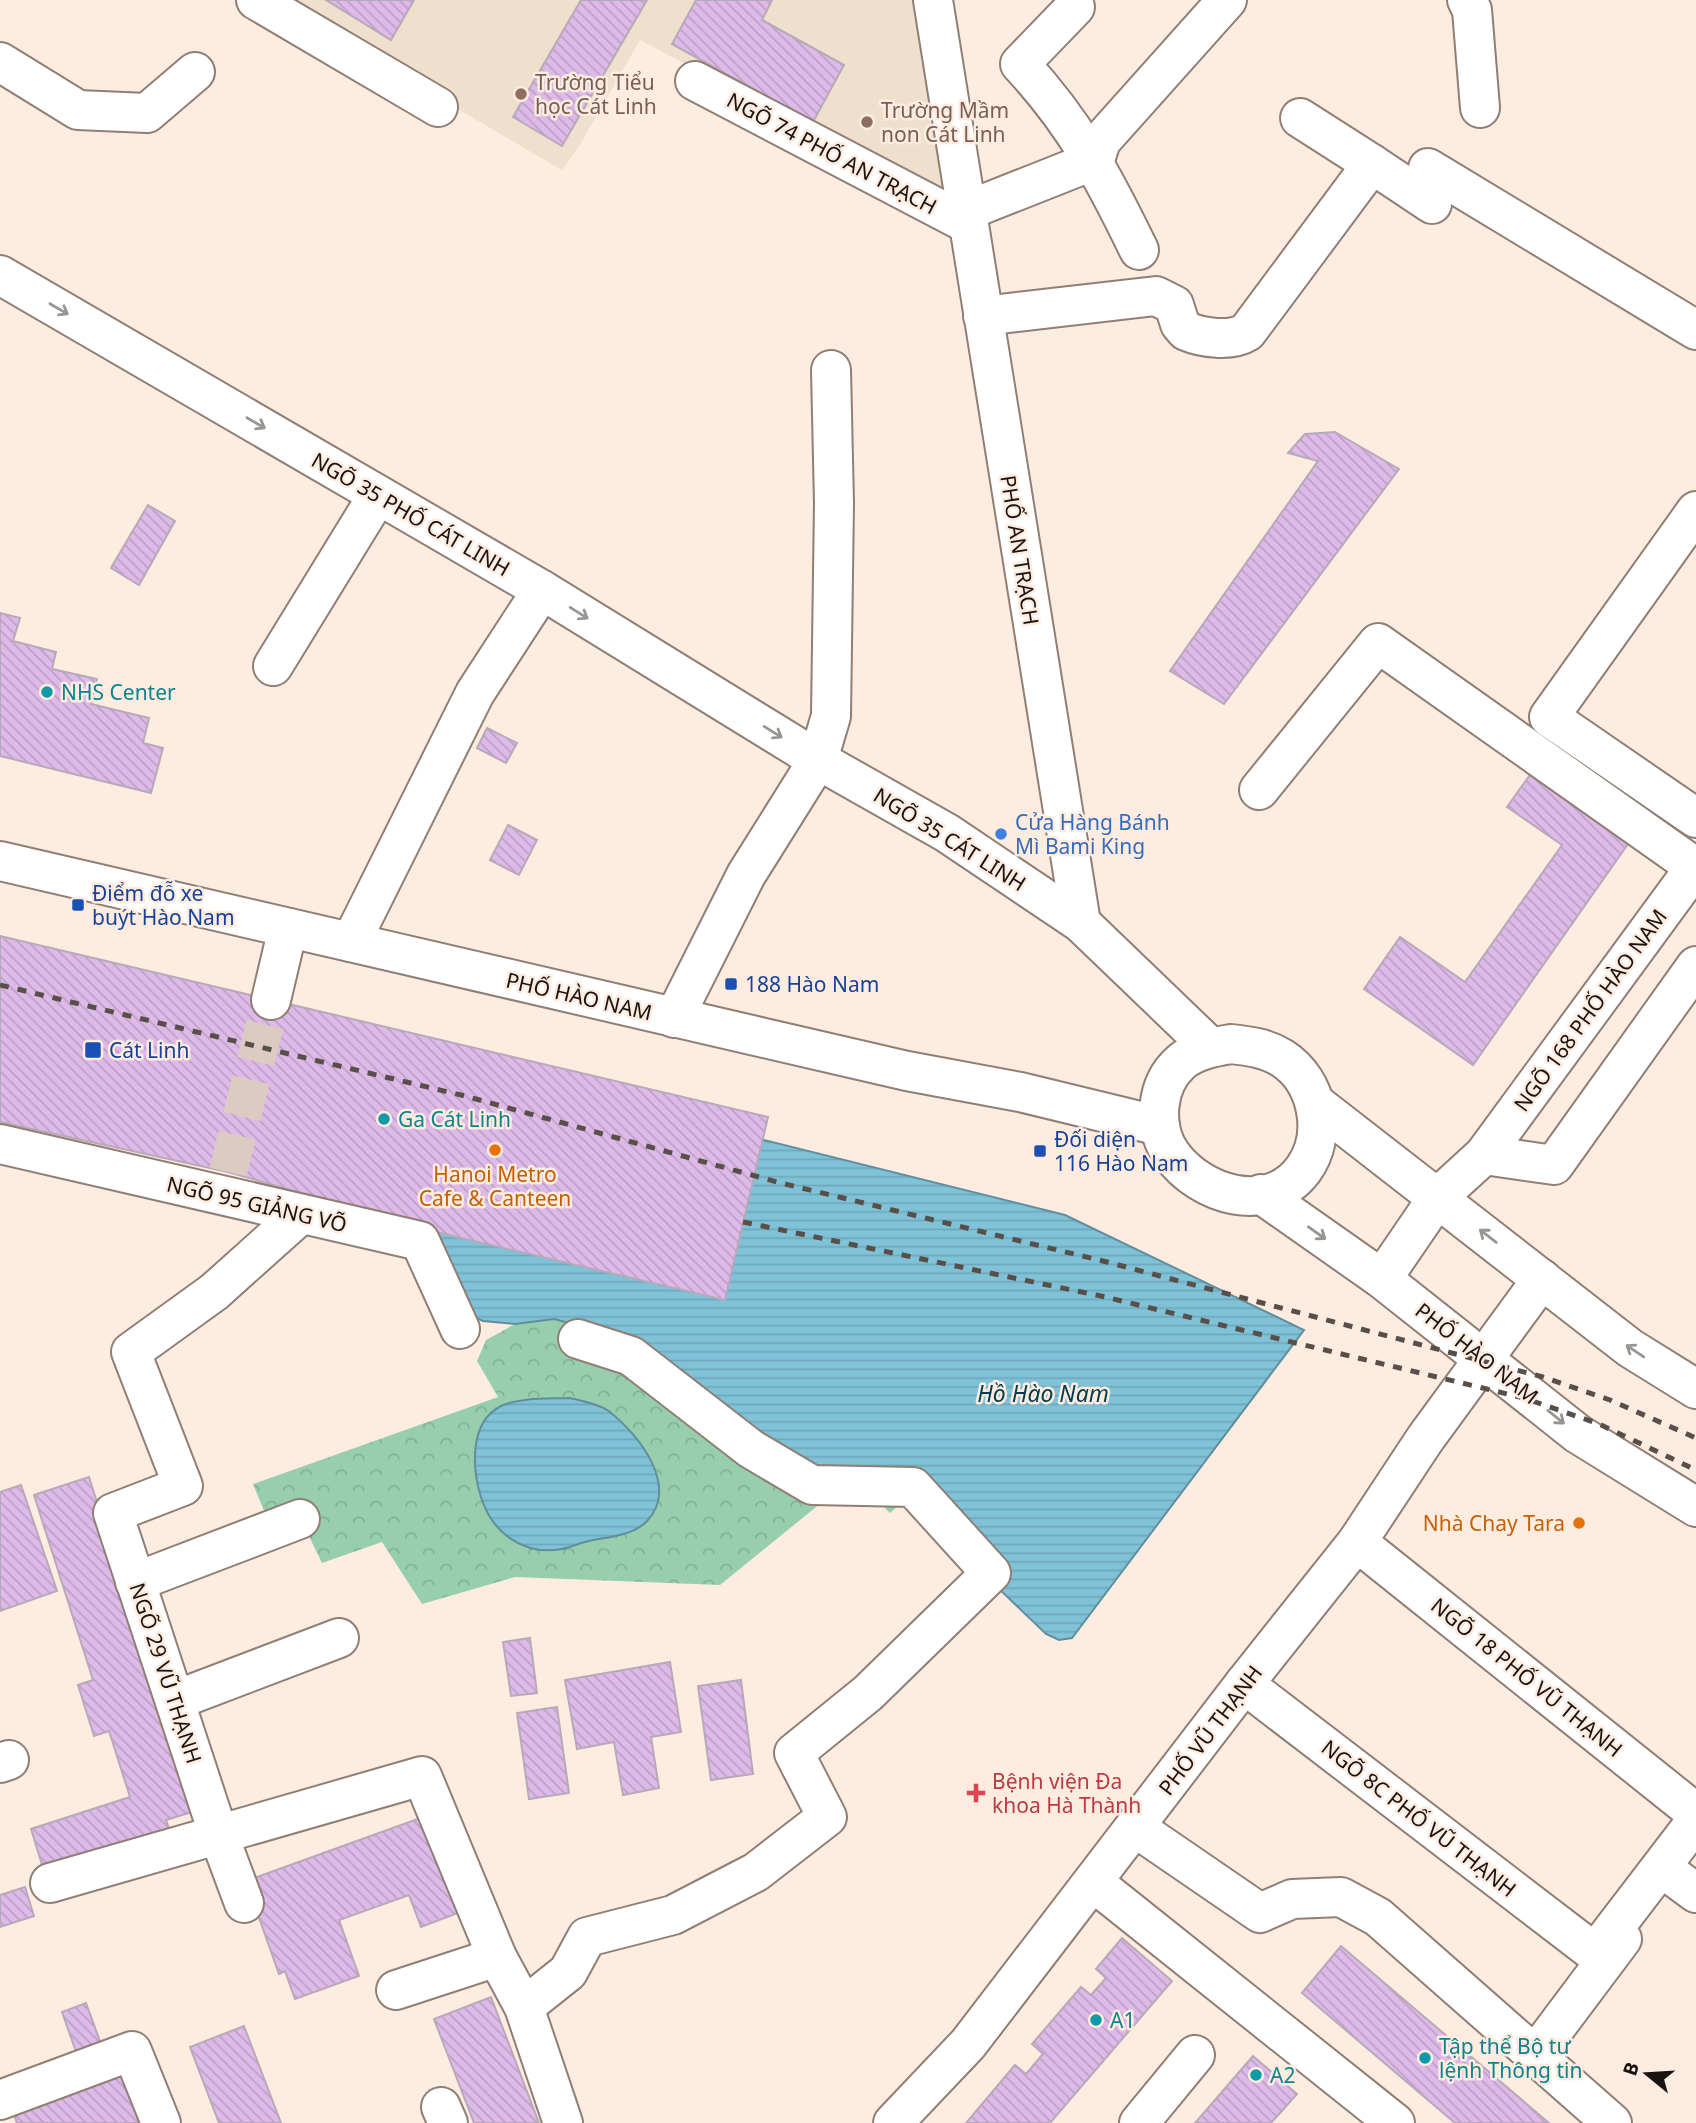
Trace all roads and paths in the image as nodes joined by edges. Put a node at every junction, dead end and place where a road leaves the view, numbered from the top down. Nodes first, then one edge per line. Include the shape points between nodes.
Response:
1 (256, 0) edge
2 (933, 0) edge
3 (1227, 0) edge
4 (1467, 0) edge
5 (1075, 8) dead end
6 (0, 62) edge
7 (195, 72) dead end
8 (695, 81) dead end
9 (438, 107) dead end
10 (1480, 107) dead end
11 (1300, 118) dead end
12 (1095, 160) junction
13 (1371, 164) junction
14 (967, 217) junction
15 (1139, 250) dead end
16 (0, 275) edge
17 (983, 316) junction
18 (1696, 330) edge
19 (831, 370) dead end
20 (378, 495) junction
21 (1696, 511) edge
22 (542, 590) junction
23 (273, 666) dead end
24 (818, 760) junction
25 (1259, 790) dead end
26 (1696, 818) edge
27 (0, 861) edge
28 (1696, 866) edge
29 (1081, 923) junction
30 (288, 928) junction
31 (351, 942) junction
32 (1696, 966) edge
33 (271, 1000) tunnel mouth
34 (674, 1018) junction
35 (1210, 1048) junction
36 (1315, 1103) junction
37 (1160, 1126) junction
38 (0, 1144) edge
39 (1484, 1155) junction
40 (1261, 1194) junction
41 (1438, 1197) junction
42 (301, 1214) junction
43 (1382, 1279) junction
44 (1542, 1279) junction
45 (460, 1329) dead end
46 (578, 1339) dead end
47 (1484, 1358) junction
48 (1695, 1386) edge
49 (1696, 1507) edge
50 (300, 1518) dead end
51 (1357, 1542) junction
52 (135, 1582) junction
53 (339, 1638) dead end
54 (1244, 1684) junction
55 (176, 1700) junction
56 (1696, 1812) edge
57 (1696, 1821) edge
58 (1136, 1828) junction
59 (218, 1833) junction
60 (1677, 1879) edge
61 (1093, 1882) junction
62 (50, 1883) dead end
63 (244, 1903) dead end
64 (497, 1957) junction
65 (396, 1990) dead end
66 (524, 2007) junction
67 (1195, 2055) dead end
68 (1535, 2055) junction
69 (0, 2099) edge
70 (161, 2123) edge
71 (563, 2123) edge
72 (892, 2123) edge
73 (1139, 2123) edge
74 (1395, 2123) edge
75 (1612, 2123) edge

1 - 9 main road
2 - 14 main road, PHỐ AN TRẠCH
3 - 12 main road via 1101,141
4 - 10 main road via 1472,10
5 - 12 main road via 1020,64 1053,99
6 - 7 main road via 78,110 147,113
8 - 14 main road, NGÕ 74 PHỐ AN TRẠCH
11 - 13 main road
12 - 14 main road
12 - 15 main road
13 - 17 main road via 1240,337 1186,331 1174,305 1156,296
13 - 18 main road via 1430,186
14 - 17 main road, PHỐ AN TRẠCH
16 -> 20 main road, NGÕ 35 PHỐ CÁT LINH
17 - 29 main road, PHỐ AN TRẠCH
19 - 24 main road via 831,716
20 - 22 main road, NGÕ 35 PHỐ CÁT LINH
20 - 23 main road
21 - 26 main road via 1549,717
22 -> 24 main road, NGÕ 35 PHỐ CÁT LINH
22 - 31 main road via 475,693
24 - 29 main road, NGÕ 35 CÁT LINH via 947,833
24 - 34 main road via 746,875
25 - 28 main road via 1378,643
27 - 30 main road, PHỐ HÀO NAM
28 - 39 main road, NGÕ 168 PHỐ HÀO NAM
29 - 35 main road
30 - 31 main road, PHỐ HÀO NAM
30 - 33 main road
31 - 34 main road, PHỐ HÀO NAM
32 - 39 main road via 1554,1165
34 - 37 main road, PHỐ HÀO NAM
35 - 36 main road via 1231,1044 1259,1047 1281,1058 1298,1071
35 - 37 main road via 1181,1062 1169,1077 1159,1105
36 - 40 main road via 1314,1147 1304,1169 1291,1183
36 - 41 main road
37 - 40 main road via 1170,1153 1203,1185 1234,1196
38 - 42 main road, NGÕ 95 GIẢNG VÕ via 225,1184
39 - 41 main road, NGÕ 168 PHỐ HÀO NAM
40 -> 43 main road, PHỐ HÀO NAM
41 - 43 main road, NGÕ 168 PHỐ HÀO NAM
44 -> 41 main road
42 - 45 main road, NGÕ 95 GIẢNG VÕ via 421,1241
42 - 52 main road, NGÕ 29 VŨ THẠNH via 214,1292 131,1352 183,1486 113,1513
43 - 47 main road, PHỐ HÀO NAM
44 - 47 main road, PHỐ VŨ THẠNH
48 -> 44 main road via 1630,1348
46 - 66 main road via 631,1356 751,1449 812,1485 913,1487 991,1573 868,1693 794,1752 827,1817 756,1872 673,1915 587,1937 568,1972
47 -> 49 main road, PHỐ HÀO NAM via 1578,1434
47 - 51 main road, PHỐ VŨ THẠNH
50 - 52 main road
51 - 54 main road, PHỐ VŨ THẠNH
51 - 56 main road, NGÕ 18 PHỐ VŨ THẠNH
52 - 55 main road, NGÕ 29 VŨ THẠNH
53 - 55 main road
54 - 58 main road, PHỐ VŨ THẠNH
54 - 60 main road, NGÕ 8C PHỐ VŨ THẠNH via 1595,1953
55 - 59 main road, NGÕ 29 VŨ THẠNH
57 - 60 main road
58 - 61 main road, PHỐ VŨ THẠNH
58 - 68 main road via 1260,1913 1292,1899 1341,1897 1378,1917
59 - 62 main road
59 - 63 main road, NGÕ 29 VŨ THẠNH
59 - 64 main road via 422,1776
60 - 68 main road
61 - 72 main road, PHỐ VŨ THẠNH via 968,2044
61 - 74 main road
64 - 65 main road
64 - 66 main road
66 - 71 main road
67 - 73 main road
68 - 75 main road
69 - 70 main road via 132,2051

